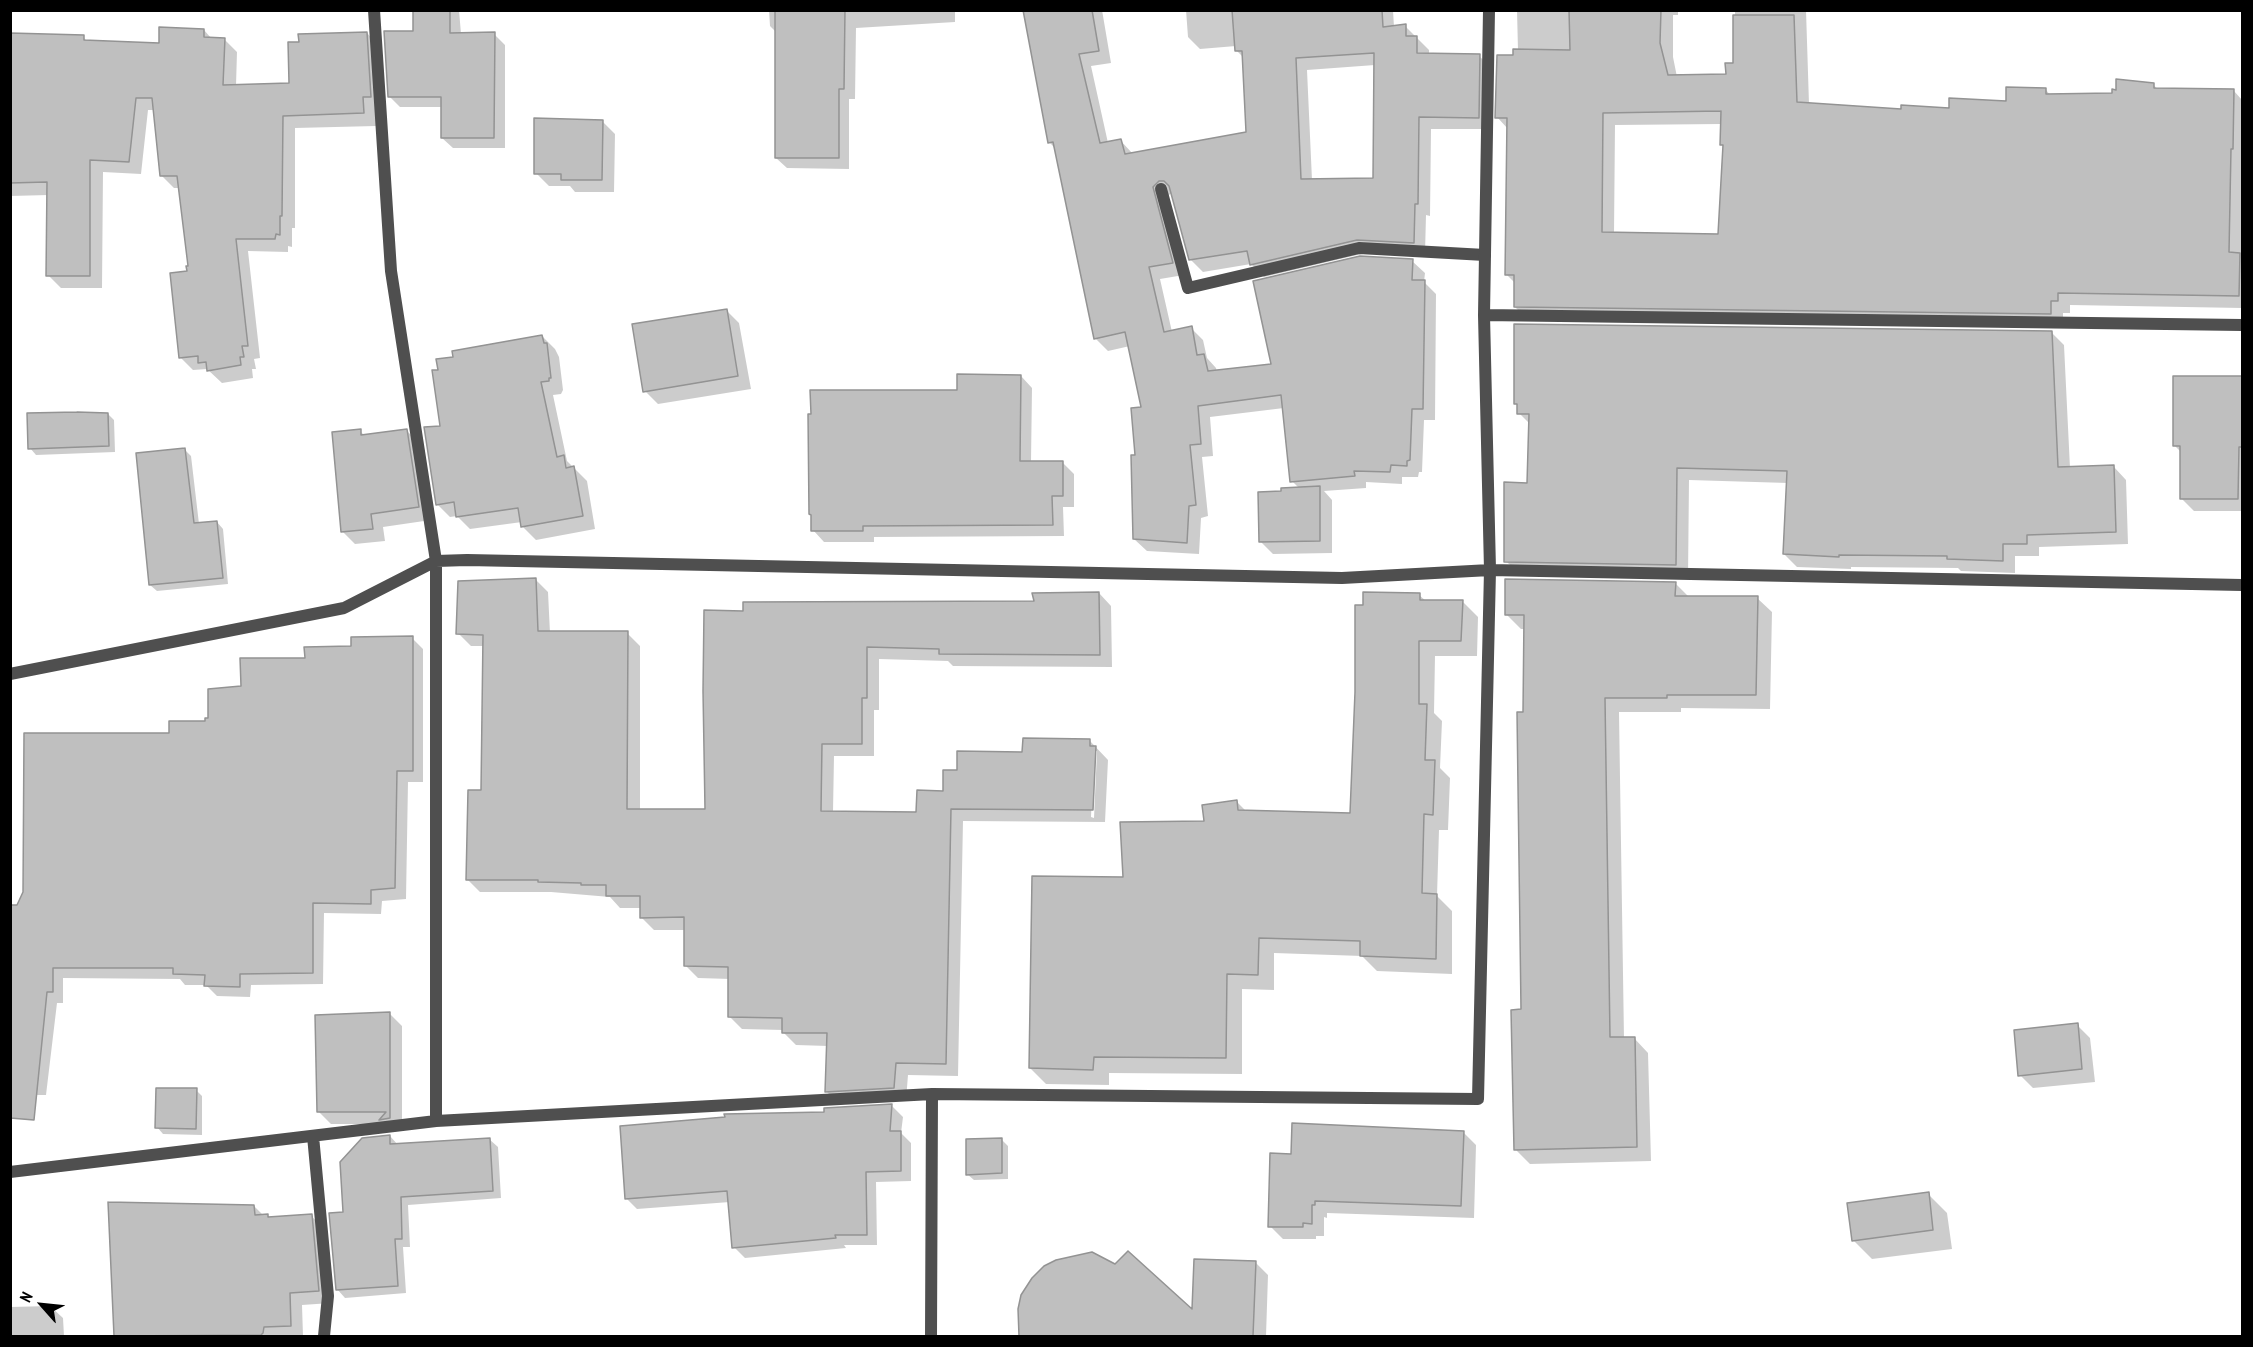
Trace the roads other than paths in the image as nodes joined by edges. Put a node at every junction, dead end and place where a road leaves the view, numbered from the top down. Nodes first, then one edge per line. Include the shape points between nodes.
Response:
1 (374, 10) edge
2 (1489, 10) edge
3 (1161, 189) dead end
4 (1485, 255) junction
5 (1484, 315) junction
6 (2242, 325) edge
7 (436, 561) junction
8 (1490, 570) junction
9 (2242, 585) edge
10 (10, 674) edge
11 (932, 1094) junction
12 (436, 1121) junction
13 (313, 1136) junction
14 (10, 1172) edge
15 (324, 1336) edge
16 (931, 1336) edge

1 - 7 street via 391,272
2 - 4 street
3 - 4 street via 1188,288 1359,248
4 - 5 street
5 - 6 street
5 - 8 street
7 - 8 street via 1342,578
7 - 10 street via 344,608
7 - 12 street
8 - 9 street
8 - 11 street via 1478,1099
11 - 12 street
11 - 16 street
12 - 13 street
13 - 14 street
13 - 15 street via 327,1296

